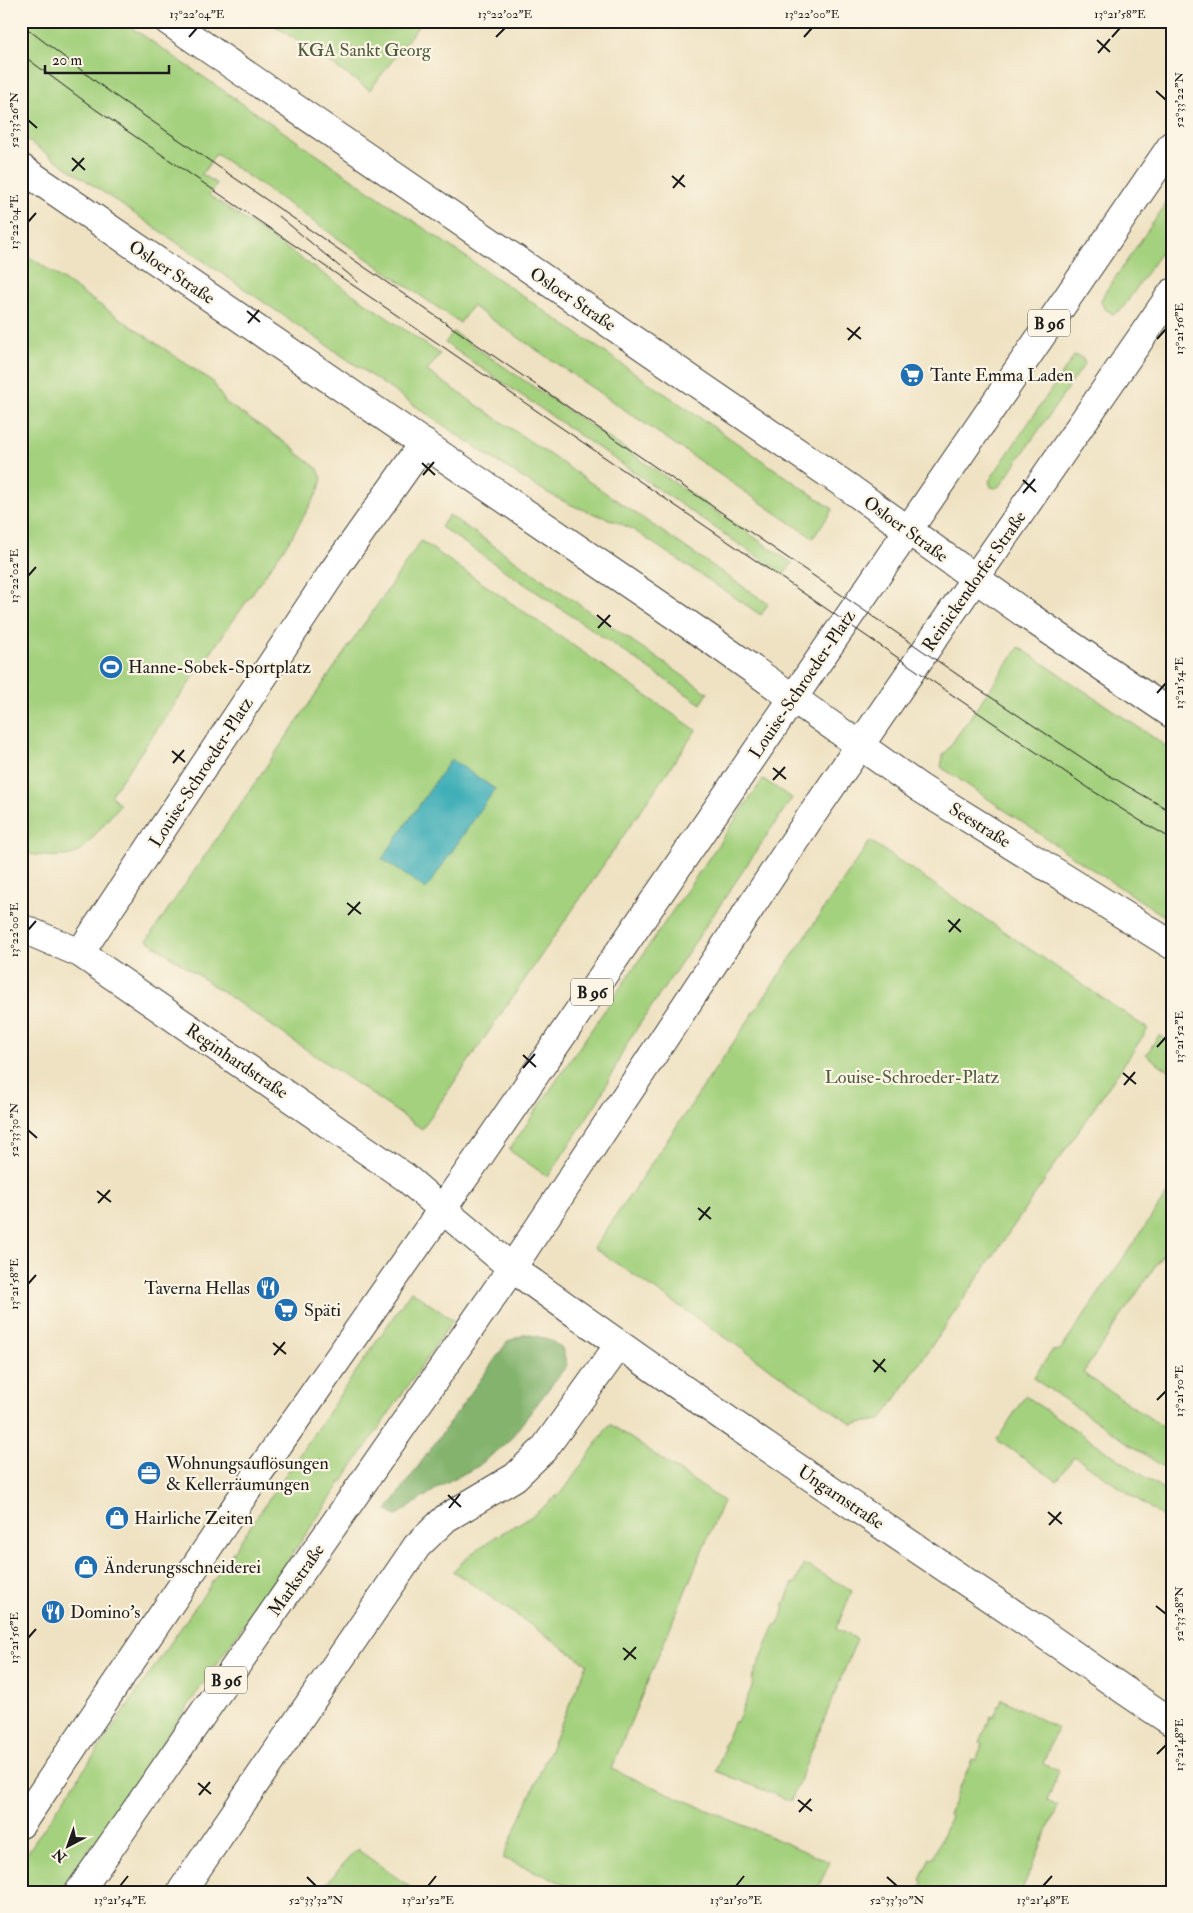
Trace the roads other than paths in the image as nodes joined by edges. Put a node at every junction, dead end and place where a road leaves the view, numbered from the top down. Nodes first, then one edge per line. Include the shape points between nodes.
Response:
1 (168, 21) edge
2 (1172, 145) edge
3 (21, 168) edge
4 (1172, 293) edge
5 (424, 443) junction
6 (908, 530) junction
7 (976, 579) junction
8 (793, 698) junction
9 (1172, 714) edge
10 (860, 746) junction
11 (21, 928) edge
12 (1172, 945) edge
13 (80, 953) junction
14 (442, 1209) junction
15 (512, 1268) junction
16 (619, 1344) junction
17 (1172, 1722) edge
18 (21, 1824) edge
19 (79, 1892) edge
20 (181, 1892) edge

1 - 6 main road, Osloer Straße
2 - 6 main road, B 96
3 - 5 main road, Osloer Straße
4 - 7 main road, Reinickendorfer Straße / B 96
5 - 8 main road, Osloer Straße
5 - 13 main road, Louise-Schroeder-Platz via 332,573
6 - 7 main road, Osloer Straße
6 - 8 main road, Louise-Schroeder-Platz / B 96
7 - 9 main road
7 - 10 main road, Reinickendorfer Straße / B 96
8 - 10 main road, Seestraße
8 - 14 main road, Louise-Schroeder-Platz / B 96
10 - 12 main road, Seestraße via 920,788
10 - 15 main road, B 96
11 - 13 main road, Reginhardstraße
13 - 14 main road, Reginhardstraße via 405,1177
14 - 15 main road, Reginhardstraße
14 - 18 main road, B 96
15 - 16 main road, Ungarnstraße
15 - 19 main road, Markstraße / B 96
16 - 17 main road, Ungarnstraße
16 - 20 main road via 544,1449 515,1477 446,1518 417,1546

